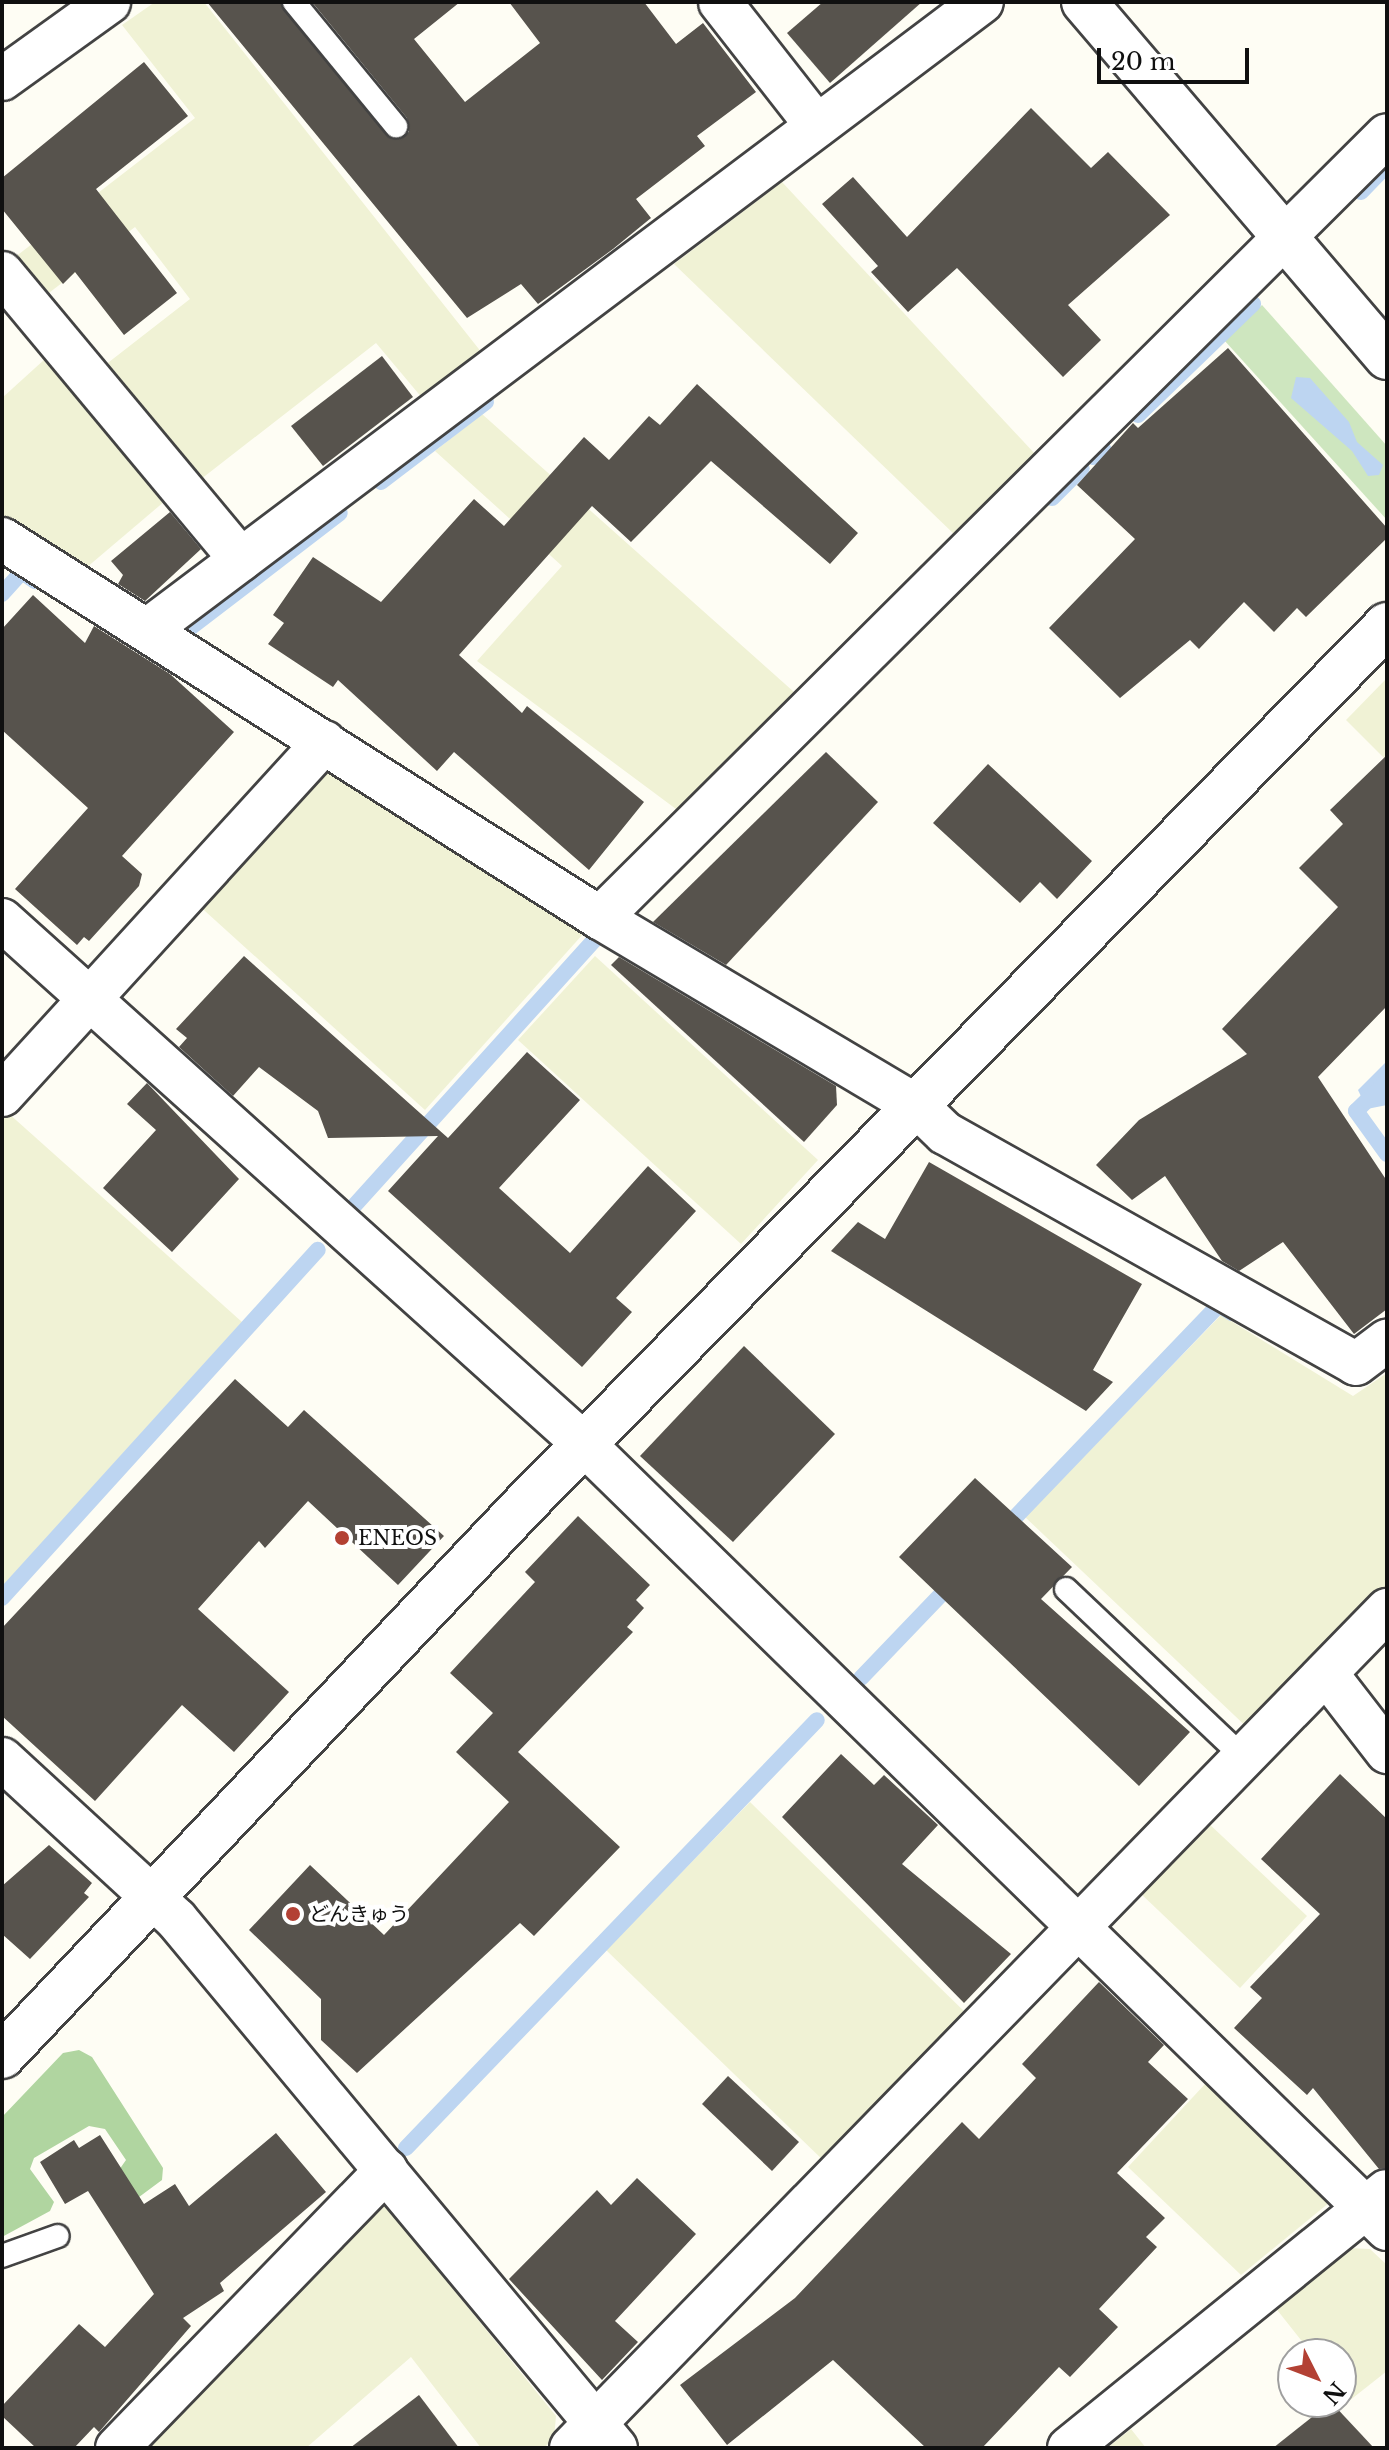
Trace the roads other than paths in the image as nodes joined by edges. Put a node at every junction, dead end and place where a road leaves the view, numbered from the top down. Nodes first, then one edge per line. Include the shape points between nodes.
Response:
1 (109, 2) edge
2 (294, 2) edge
3 (720, 2) edge
4 (982, 2) edge
5 (1084, 2) edge
6 (2, 79) edge
7 (396, 126) dead end
8 (817, 126) junction
9 (1387, 135) edge
10 (1286, 238) junction
11 (2, 273) edge
12 (1387, 357) edge
13 (2, 539) edge
14 (241, 560) junction
15 (1387, 625) edge
16 (150, 628) junction
17 (324, 742) junction
18 (600, 918) junction
19 (2, 920) edge
20 (89, 999) junction
21 (2, 1095) edge
22 (918, 1107) junction
23 (1387, 1341) edge
24 (584, 1444) junction
25 (1066, 1589) dead end
26 (1387, 1610) edge
27 (1326, 1673) junction
28 (1387, 1752) edge
29 (1244, 1758) junction
30 (2, 1759) edge
31 (150, 1894) junction
32 (1082, 1926) junction
33 (2, 2056) edge
34 (386, 2170) junction
35 (1380, 2209) edge
36 (58, 2236) dead end
37 (2, 2256) edge
38 (594, 2440) edge
39 (117, 2448) edge
40 (1069, 2448) edge

1 - 6 street
2 - 7 lane
3 - 8 street
4 - 8 street
5 - 10 street
8 - 14 street
9 - 10 street
10 - 12 street
10 - 18 street
11 - 14 street
13 - 16 street
14 - 16 street
15 - 22 street
16 - 17 street
17 - 18 street
17 - 20 street
18 - 22 street
19 - 20 street
20 - 21 street
20 - 24 street
22 - 23 street via 945,1133 1356,1364
22 - 24 street
24 - 31 street
24 - 32 street
25 - 29 lane
26 - 27 street
27 - 28 street
27 - 29 street
29 - 32 street
30 - 31 street
31 - 33 street
31 - 34 street
32 - 35 street
32 - 38 street
34 - 38 street
34 - 39 street
35 - 40 street
36 - 37 lane

